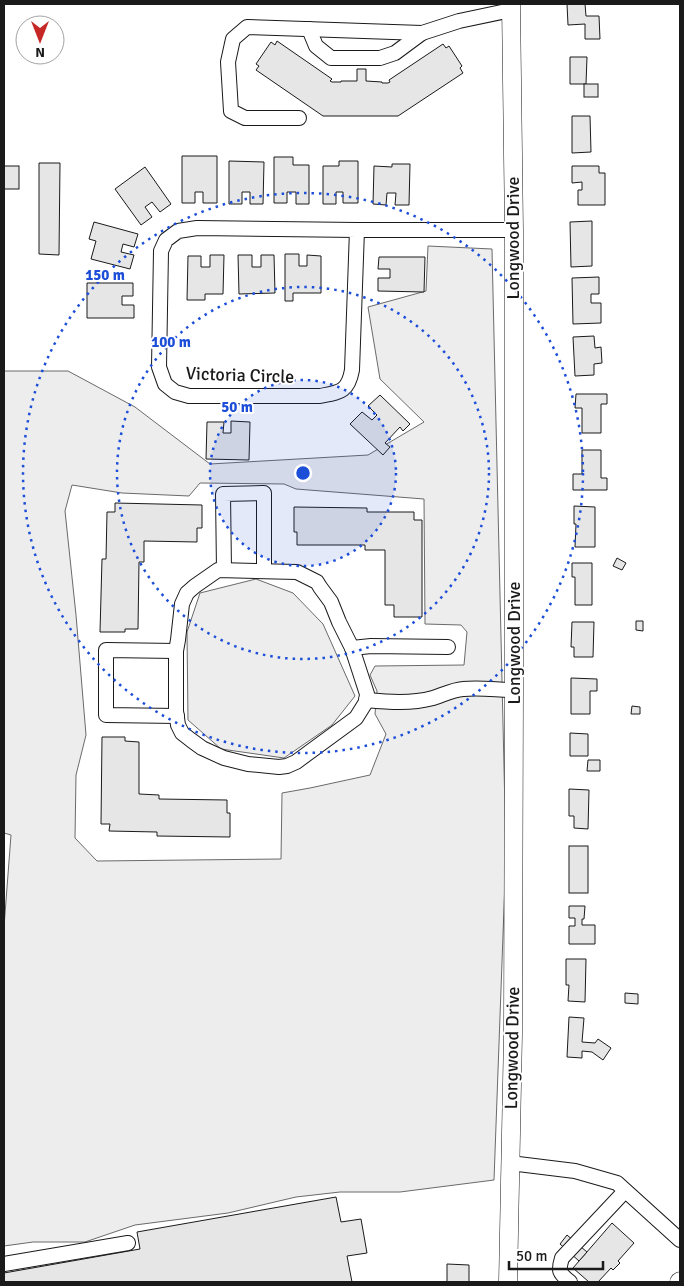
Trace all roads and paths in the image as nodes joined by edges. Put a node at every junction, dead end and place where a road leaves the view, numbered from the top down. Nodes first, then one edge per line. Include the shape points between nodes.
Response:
1 (511, 7) edge
2 (310, 29) junction
3 (422, 33) junction
4 (299, 118) dead end
5 (357, 230) junction
6 (514, 230) junction
7 (224, 570) junction
8 (264, 570) junction
9 (448, 647) dead end
10 (352, 648) junction
11 (176, 651) junction
12 (514, 690) junction
13 (366, 700) junction
14 (177, 716) junction
15 (510, 1163) junction
16 (626, 1191) junction
17 (680, 1240) edge
18 (128, 1243) dead end
19 (4, 1264) edge
20 (508, 1282) edge
21 (570, 1282) edge

1 - 3 street
1 - 6 main road, Longwood Drive
2 - 3 street
2 - 3 street via 316,46 331,58 380,58 395,53
2 - 4 street via 246,27 233,39 228,62 231,111 245,118
5 - 5 street, Victoria Circle via 197,228 178,232 166,240 161,251 159,367 166,384 175,392 189,396 320,396 340,392 350,381 352,370
5 - 6 street, Victoria Circle
6 - 12 main road, Longwood Drive
7 - 8 street
7 - 8 street via 223,494 264,494
7 - 11 street via 218,570 187,593 182,604
8 - 10 street via 297,572 317,582 331,602
9 - 10 street
10 - 13 street via 367,694
11 - 14 street
11 - 14 street via 106,650 106,715
12 - 13 street via 464,689 420,700
12 - 15 main road, Longwood Drive
13 - 14 street via 356,718 296,762 279,767 248,764 202,748 182,733
15 - 16 street via 574,1172 617,1183
15 - 20 main road, Longwood Drive
16 - 17 street
16 - 21 street via 562,1258 559,1268
18 - 19 street

